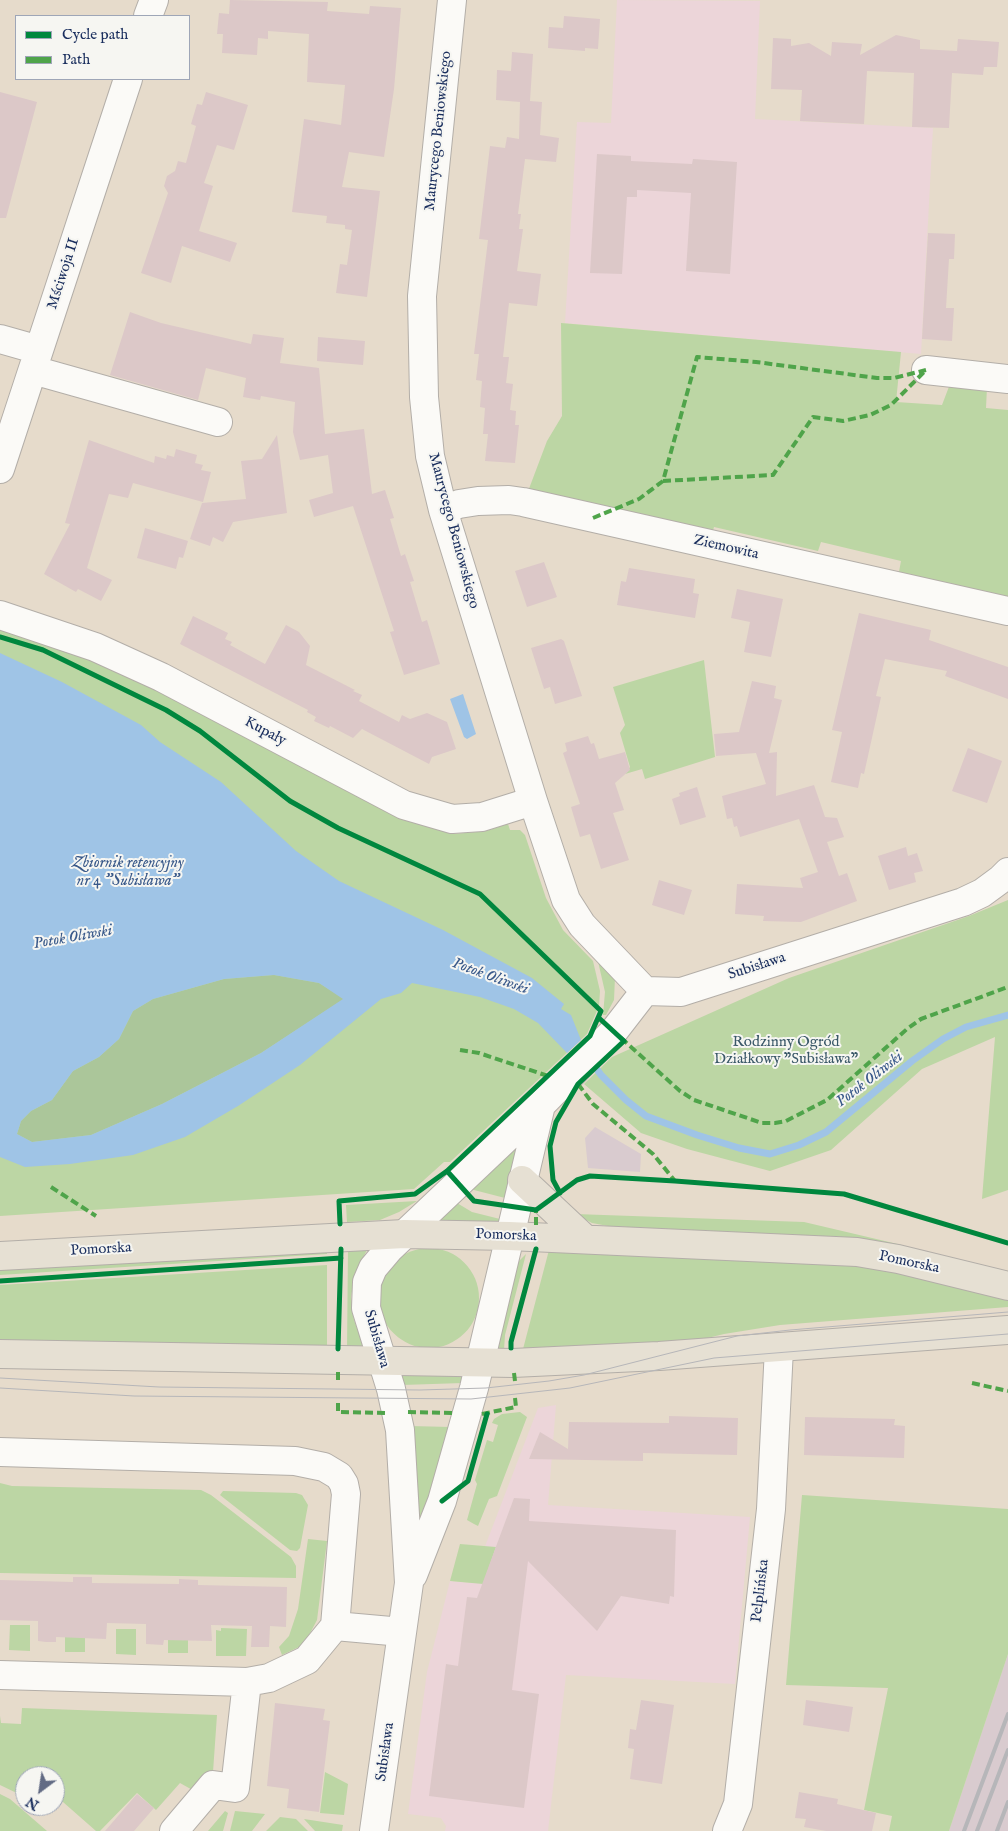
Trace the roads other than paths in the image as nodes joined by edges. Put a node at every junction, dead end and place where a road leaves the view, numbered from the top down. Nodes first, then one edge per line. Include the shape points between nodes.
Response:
1 (154, 0) edge
2 (452, 0) edge
3 (148, 15) edge
4 (128, 80) edge
5 (0, 339) edge
6 (36, 360) junction
7 (926, 370) dead end
8 (1008, 379) edge
9 (218, 422) dead end
10 (0, 469) edge
11 (443, 510) junction
12 (1008, 611) edge
13 (0, 615) edge
14 (533, 801) junction
15 (1008, 872) edge
16 (645, 991) junction
17 (541, 1105) junction
18 (522, 1180) junction
19 (404, 1234) junction
20 (509, 1236) junction
21 (584, 1238) junction
22 (0, 1256) edge
23 (1008, 1286) edge
24 (1008, 1330) edge
25 (779, 1348) junction
26 (0, 1354) edge
27 (383, 1361) junction
28 (480, 1362) junction
29 (0, 1452) edge
30 (409, 1583) junction
31 (335, 1626) junction
32 (402, 1632) junction
33 (0, 1675) edge
34 (247, 1682) junction
35 (174, 1831) edge
36 (374, 1831) edge
37 (727, 1831) edge

1 - 3 street
2 - 11 street, Maurycego Beniowskiego via 421,315 429,446
4 - 6 street, Mściwoja II
5 - 6 street
6 - 9 street
6 - 10 street, Mściwoja II
7 - 8 street
11 - 12 street, Ziemowita via 478,501 523,502
11 - 14 street, Maurycego Beniowskiego
13 - 14 street, Kupały via 95,647 161,677 404,805 452,819 482,817
14 - 16 street, Maurycego Beniowskiego via 566,900 582,925
15 - 16 street, Subisława via 982,893 963,902 681,992
16 - 17 street, Subisława via 600,1045
17 - 18 street, Subisława
17 - 19 street, Subisława
18 - 20 street, Subisława
18 - 21 main road
19 - 20 main road, Pomorska
19 - 22 main road, Pomorska
19 - 27 street, Subisława via 373,1268 367,1282 366,1308
20 - 21 main road, Pomorska
20 - 28 street, Subisława
21 - 23 main road, Pomorska via 857,1252
24 - 25 main road
25 - 28 main road via 555,1361
25 - 37 street, Pelplińska via 771,1509 738,1804
26 - 27 main road
27 - 28 main road
27 - 30 street, Subisława via 400,1430
28 - 30 street, Subisława via 442,1501
29 - 31 street via 295,1461 324,1467 339,1476 346,1494
30 - 32 street, Subisława
31 - 32 street
31 - 34 street via 307,1660 269,1678
32 - 36 street, Subisława
33 - 34 street
34 - 35 street via 235,1788 213,1785

